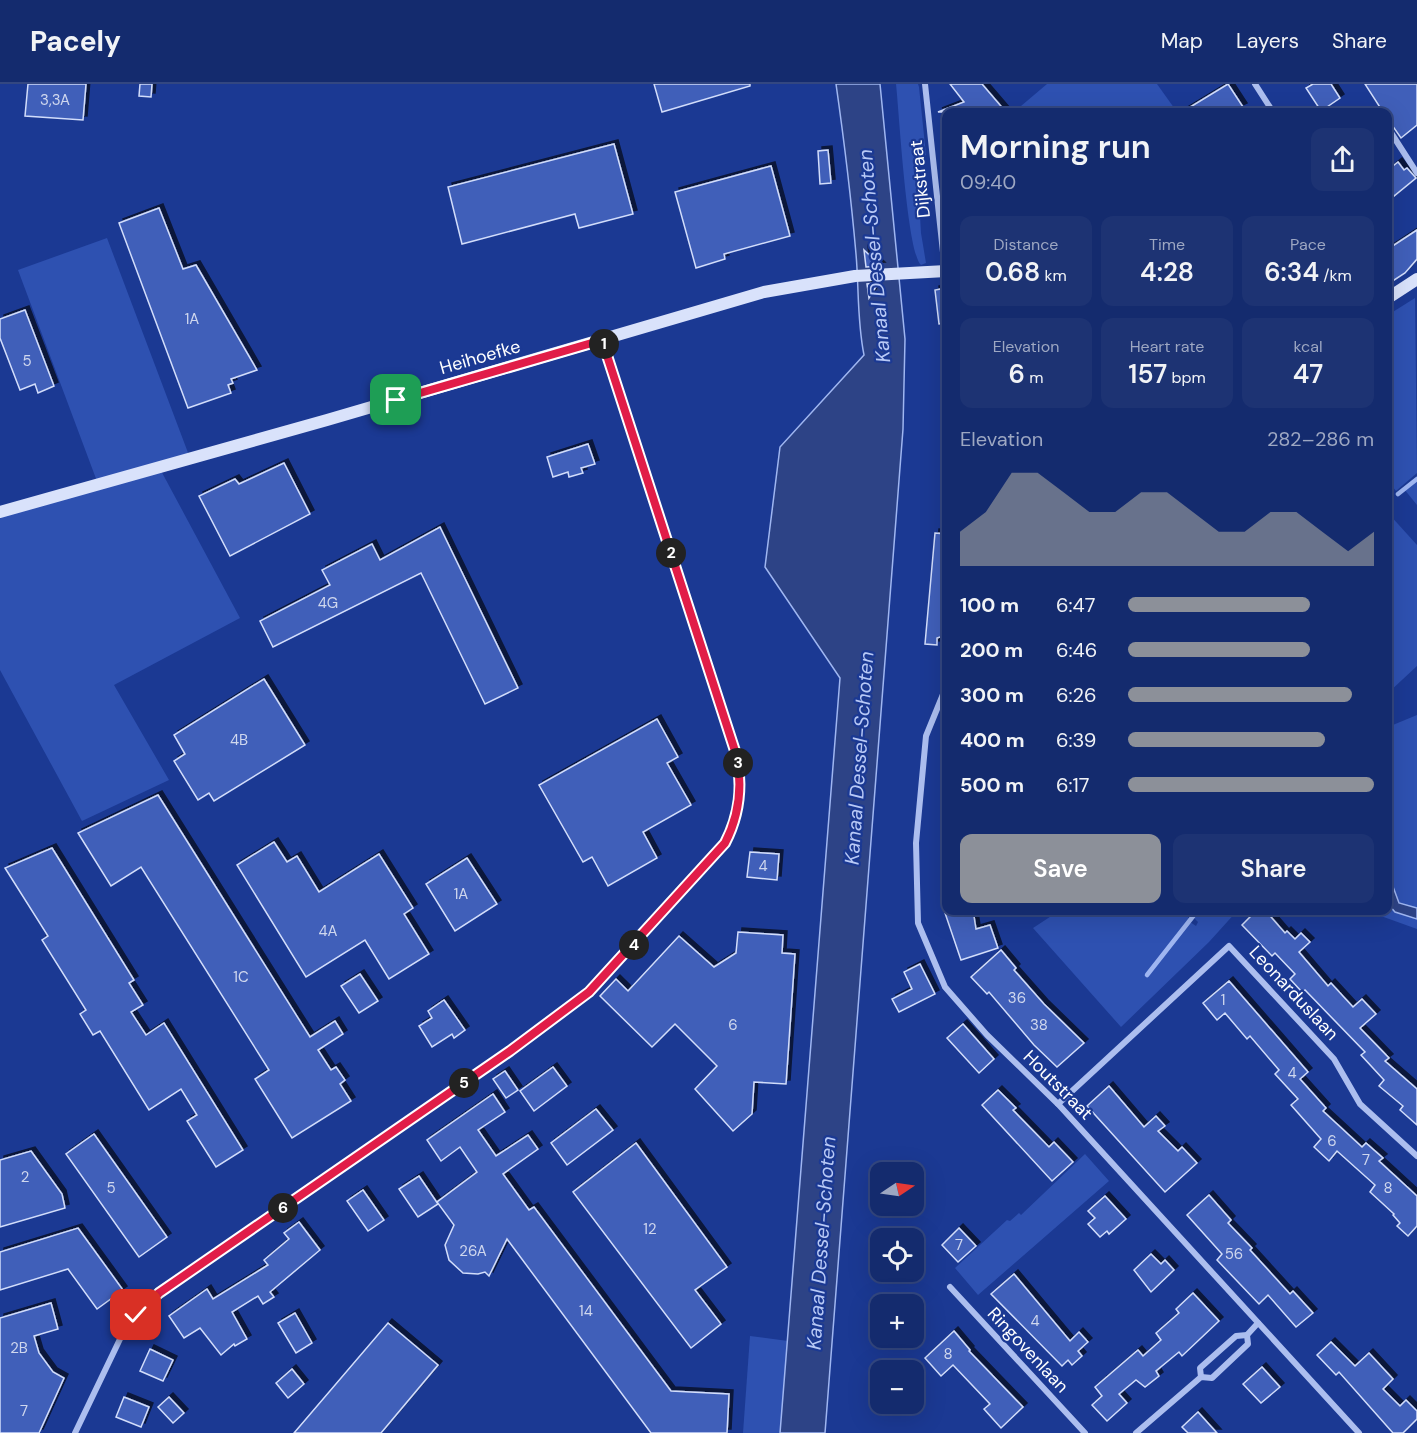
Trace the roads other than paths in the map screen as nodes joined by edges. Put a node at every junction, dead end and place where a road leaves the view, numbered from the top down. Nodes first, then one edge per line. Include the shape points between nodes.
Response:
1 (925, 84) edge
2 (1255, 84) edge
3 (1270, 108) edge
4 (1392, 134) edge
5 (1417, 173) edge
6 (942, 235) edge
7 (942, 271) edge
8 (1417, 279) edge
9 (1392, 295) edge
10 (602, 340) junction
11 (0, 512) edge
12 (942, 697) edge
13 (1058, 1104) junction
14 (1417, 1156) edge
15 (950, 1287) dead end
16 (1258, 1323) junction
17 (1246, 1335) junction
18 (1201, 1377) junction
19 (75, 1433) edge
20 (1085, 1433) edge
21 (1136, 1433) edge
22 (1359, 1433) edge

1 - 6 street, Dijkstraat
2 - 3 street
4 - 5 street
7 - 10 street, Heihoefke via 855,276 764,292
8 - 9 street
10 - 11 street, Heihoefke
10 - 19 street via 736,754 740,782 736,822 725,843 589,992 500,1058 159,1293 136,1315 121,1337
12 - 13 street, Houtstraat via 926,736 916,843 918,923 945,987 987,1035
13 - 14 street, Leonarduslaan via 1229,946 1334,1059 1360,1104
13 - 16 street, Houtstraat
15 - 20 street, Ringovenlaan
16 - 17 street
16 - 22 street, Houtstraat
17 - 18 street via 1236,1336 1200,1368
17 - 18 street via 1248,1344 1212,1378
18 - 21 street

